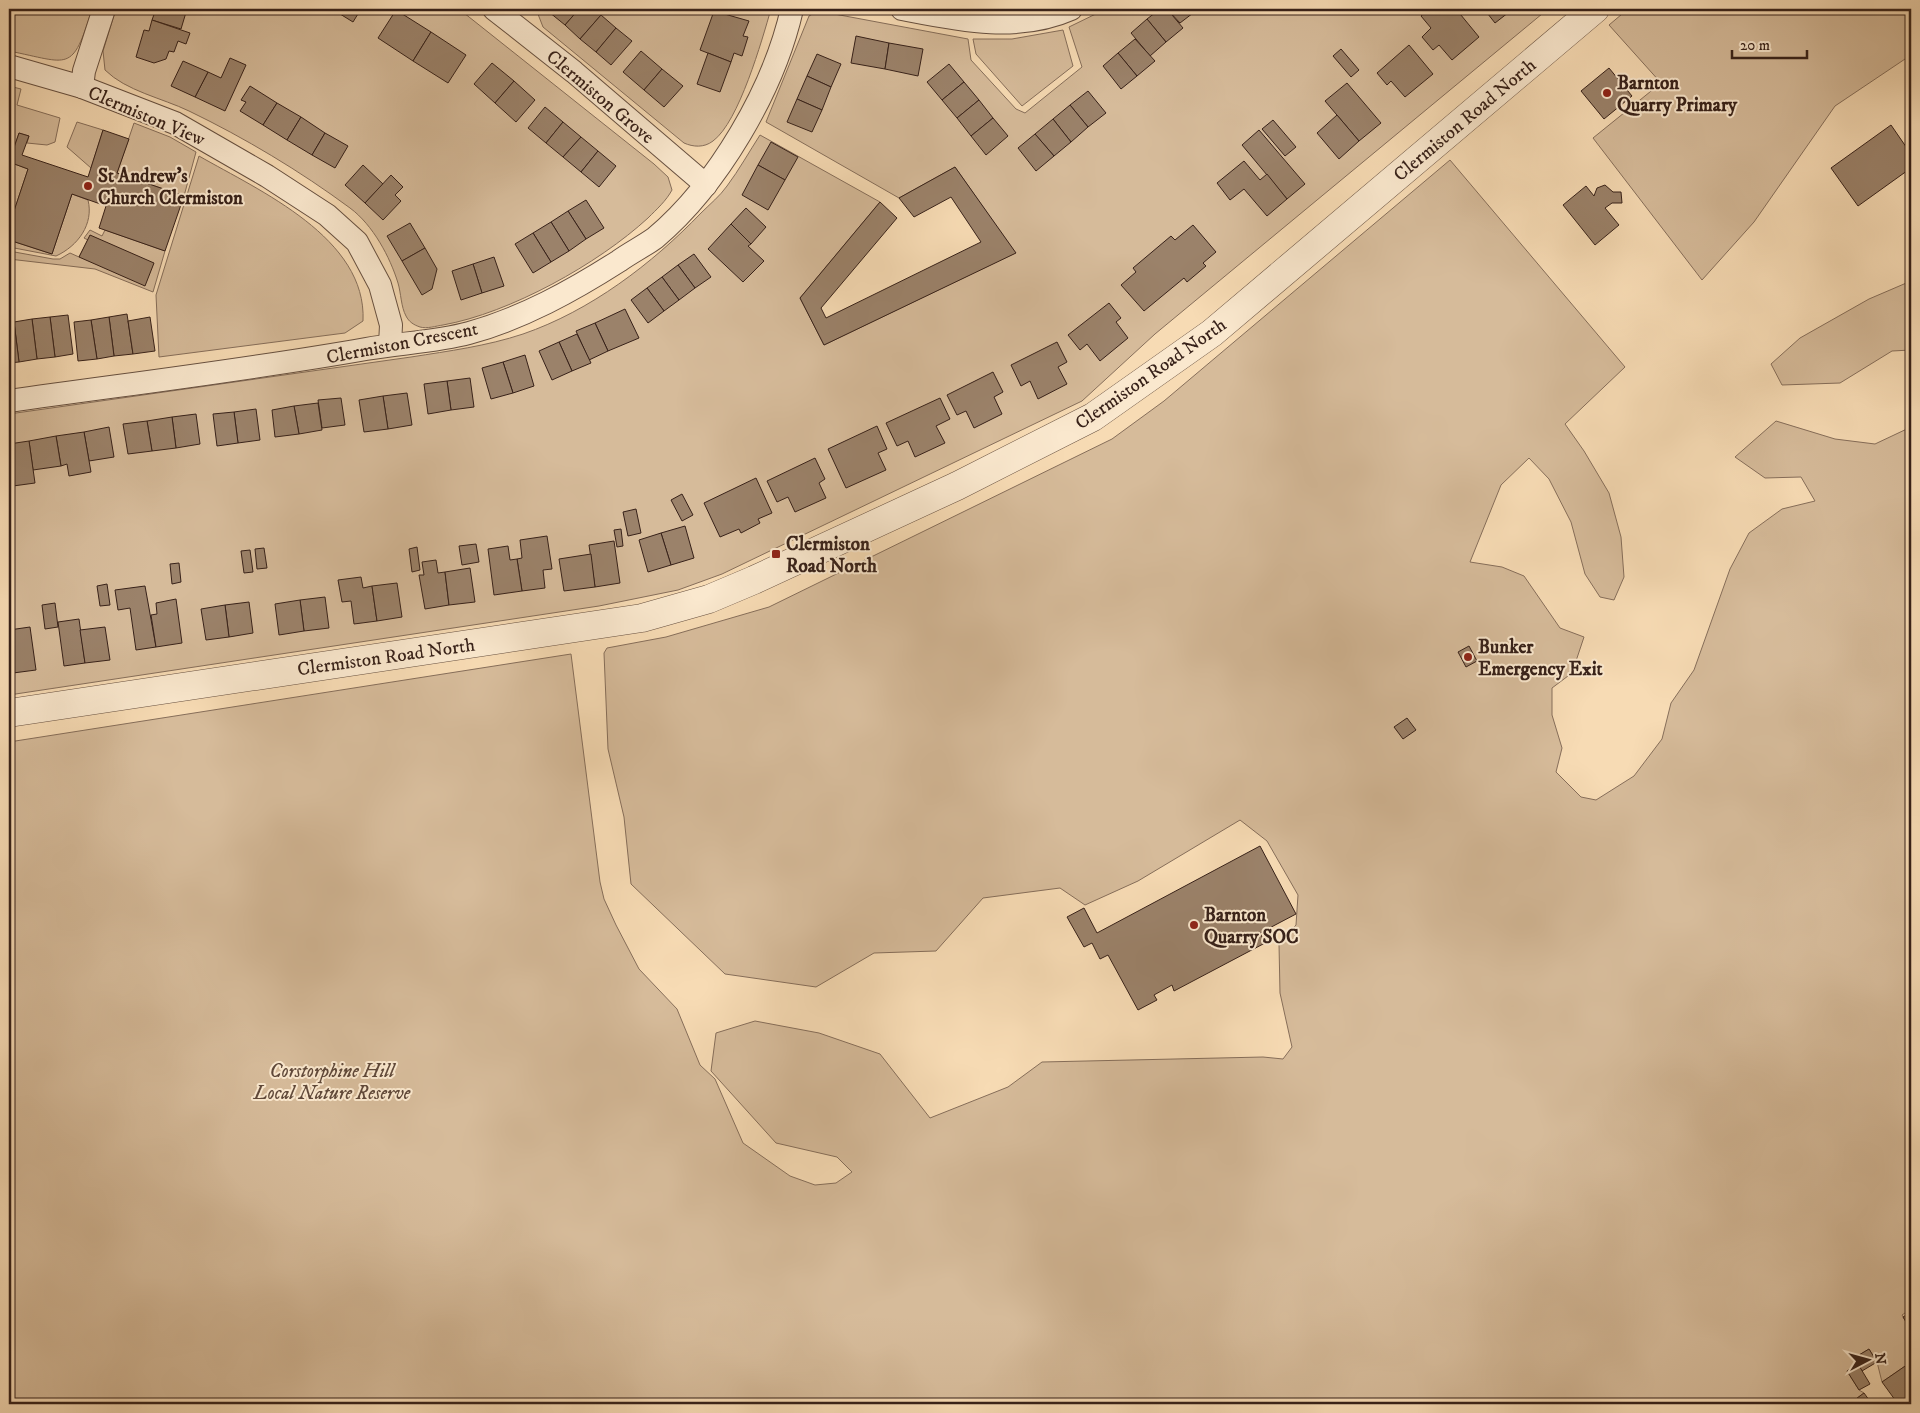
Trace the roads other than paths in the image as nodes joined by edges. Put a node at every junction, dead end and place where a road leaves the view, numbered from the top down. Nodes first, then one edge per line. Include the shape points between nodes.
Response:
1 (104, 9) edge
2 (494, 9) edge
3 (792, 9) edge
4 (902, 9) edge
5 (1071, 9) edge
6 (1595, 9) edge
7 (9, 66) edge
8 (82, 87) junction
9 (706, 185) junction
10 (390, 345) junction
11 (9, 401) edge
12 (9, 713) edge

1 - 8 street
2 - 9 street, Clermiston Grove via 574,72
3 - 9 street, Clermiston Crescent via 772,70 749,120
4 - 5 street via 967,22 994,23 1040,18
6 - 12 street, Clermiston Road North via 1212,333 1093,417 958,486 754,580 708,599 642,618
7 - 8 street, Clermiston View
8 - 10 street, Clermiston View via 204,137 327,215 357,242 380,285 391,325
9 - 10 street, Clermiston Crescent via 655,238 586,282 532,310 468,333
10 - 11 street, Clermiston Crescent via 301,361

